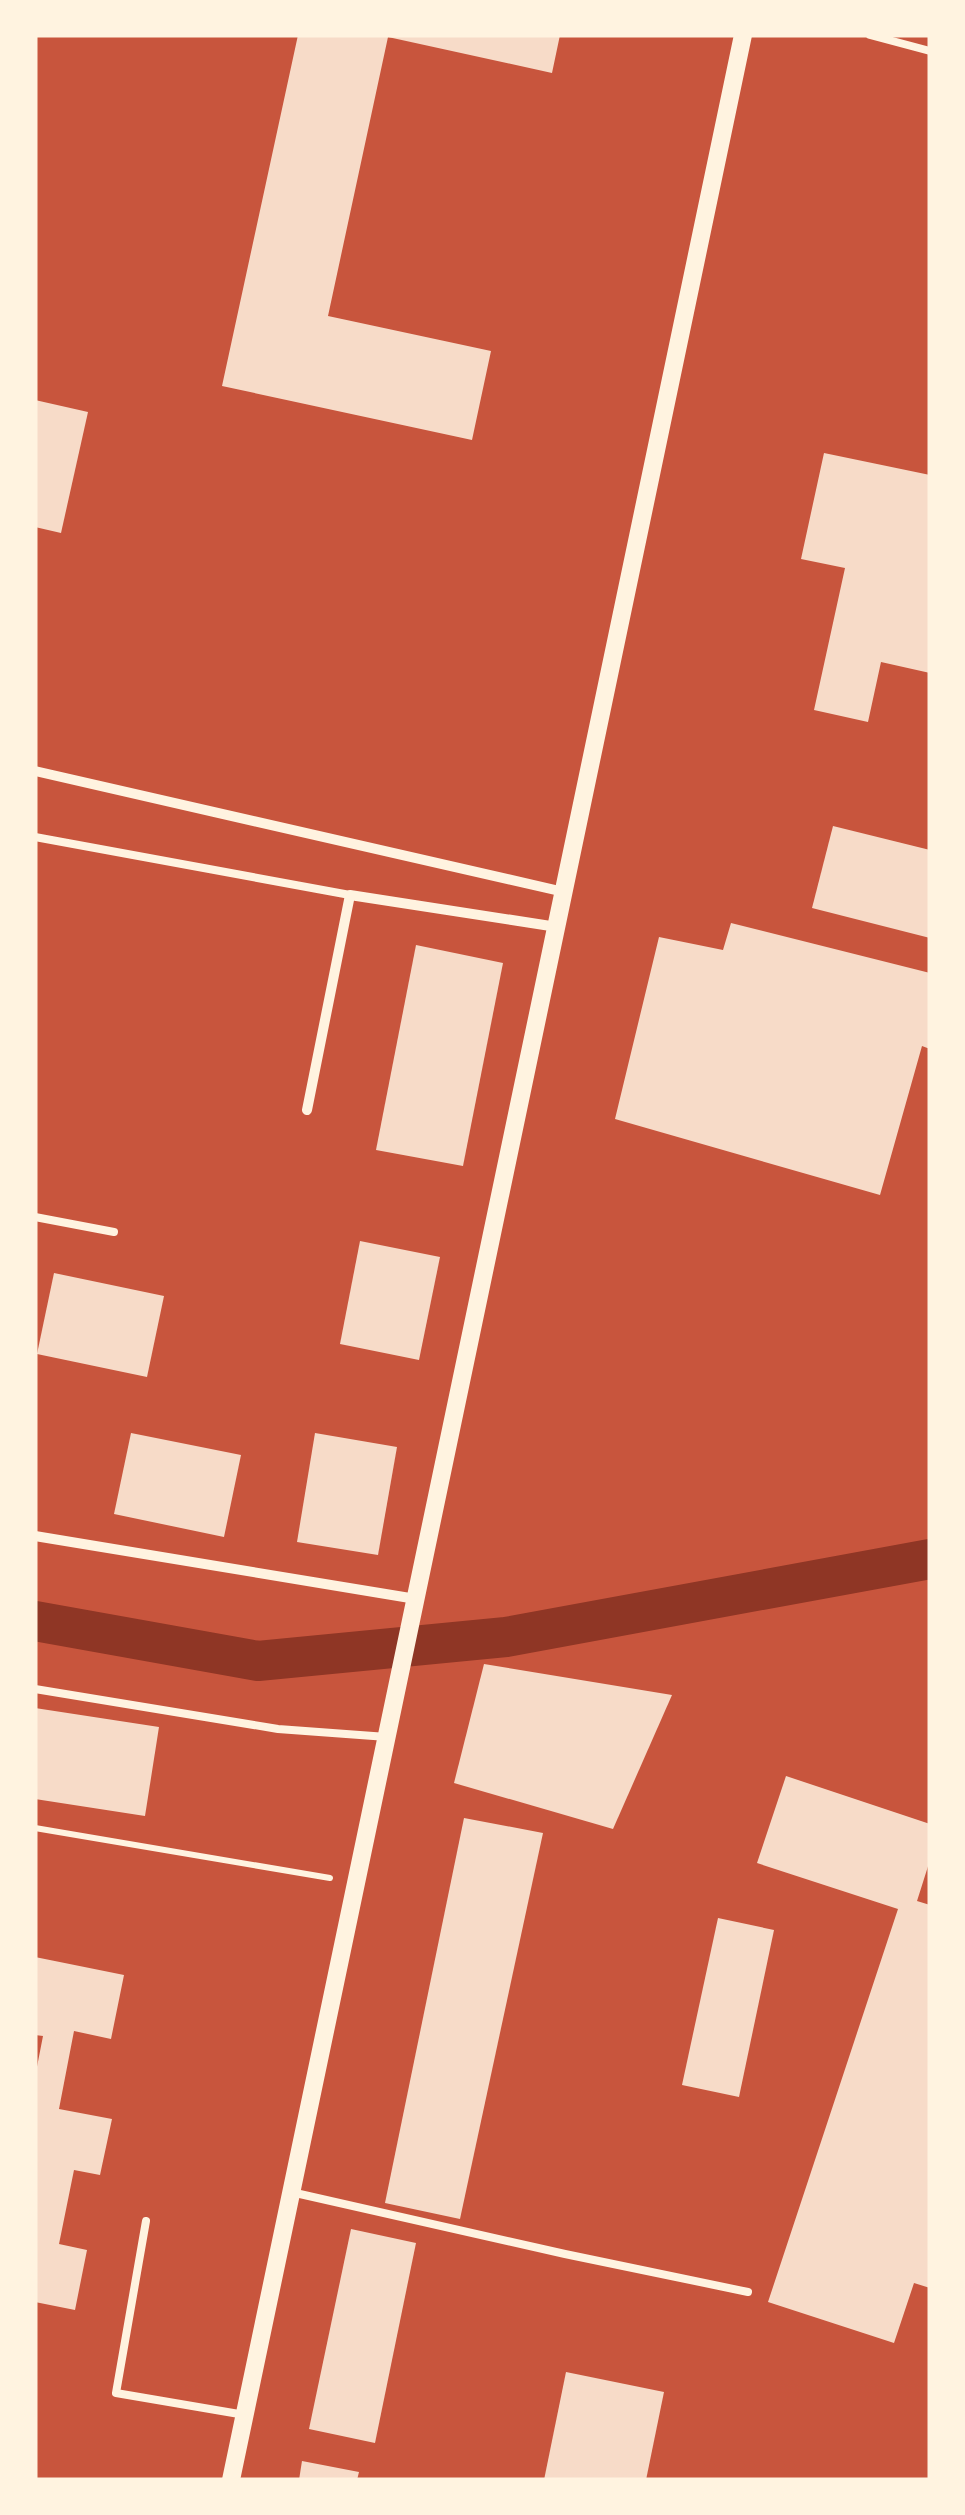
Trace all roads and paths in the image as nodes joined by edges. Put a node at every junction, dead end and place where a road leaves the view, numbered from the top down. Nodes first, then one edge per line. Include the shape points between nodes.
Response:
1 (744, 35) edge
2 (870, 35) edge
3 (930, 51) edge
4 (35, 771) edge
5 (35, 837) edge
6 (564, 892) junction
7 (350, 896) junction
8 (556, 927) junction
9 (306, 1110) dead end
10 (35, 1217) edge
11 (114, 1232) dead end
12 (35, 1536) edge
13 (416, 1599) junction
14 (35, 1690) edge
15 (387, 1737) junction
16 (35, 1828) edge
17 (356, 1883) junction
18 (292, 2192) junction
19 (146, 2221) dead end
20 (748, 2292) dead end
21 (245, 2415) junction
22 (231, 2480) edge

1 - 6 street
2 - 3 lane
4 - 6 street
5 - 7 lane
6 - 8 street
7 - 8 street
7 - 9 street
8 - 13 street
10 - 11 lane
12 - 13 street
13 - 15 street
14 - 15 lane via 278,1729
15 - 17 street
16 - 17 path
17 - 18 street
18 - 20 lane
18 - 21 street
19 - 21 lane via 116,2392
21 - 22 street

